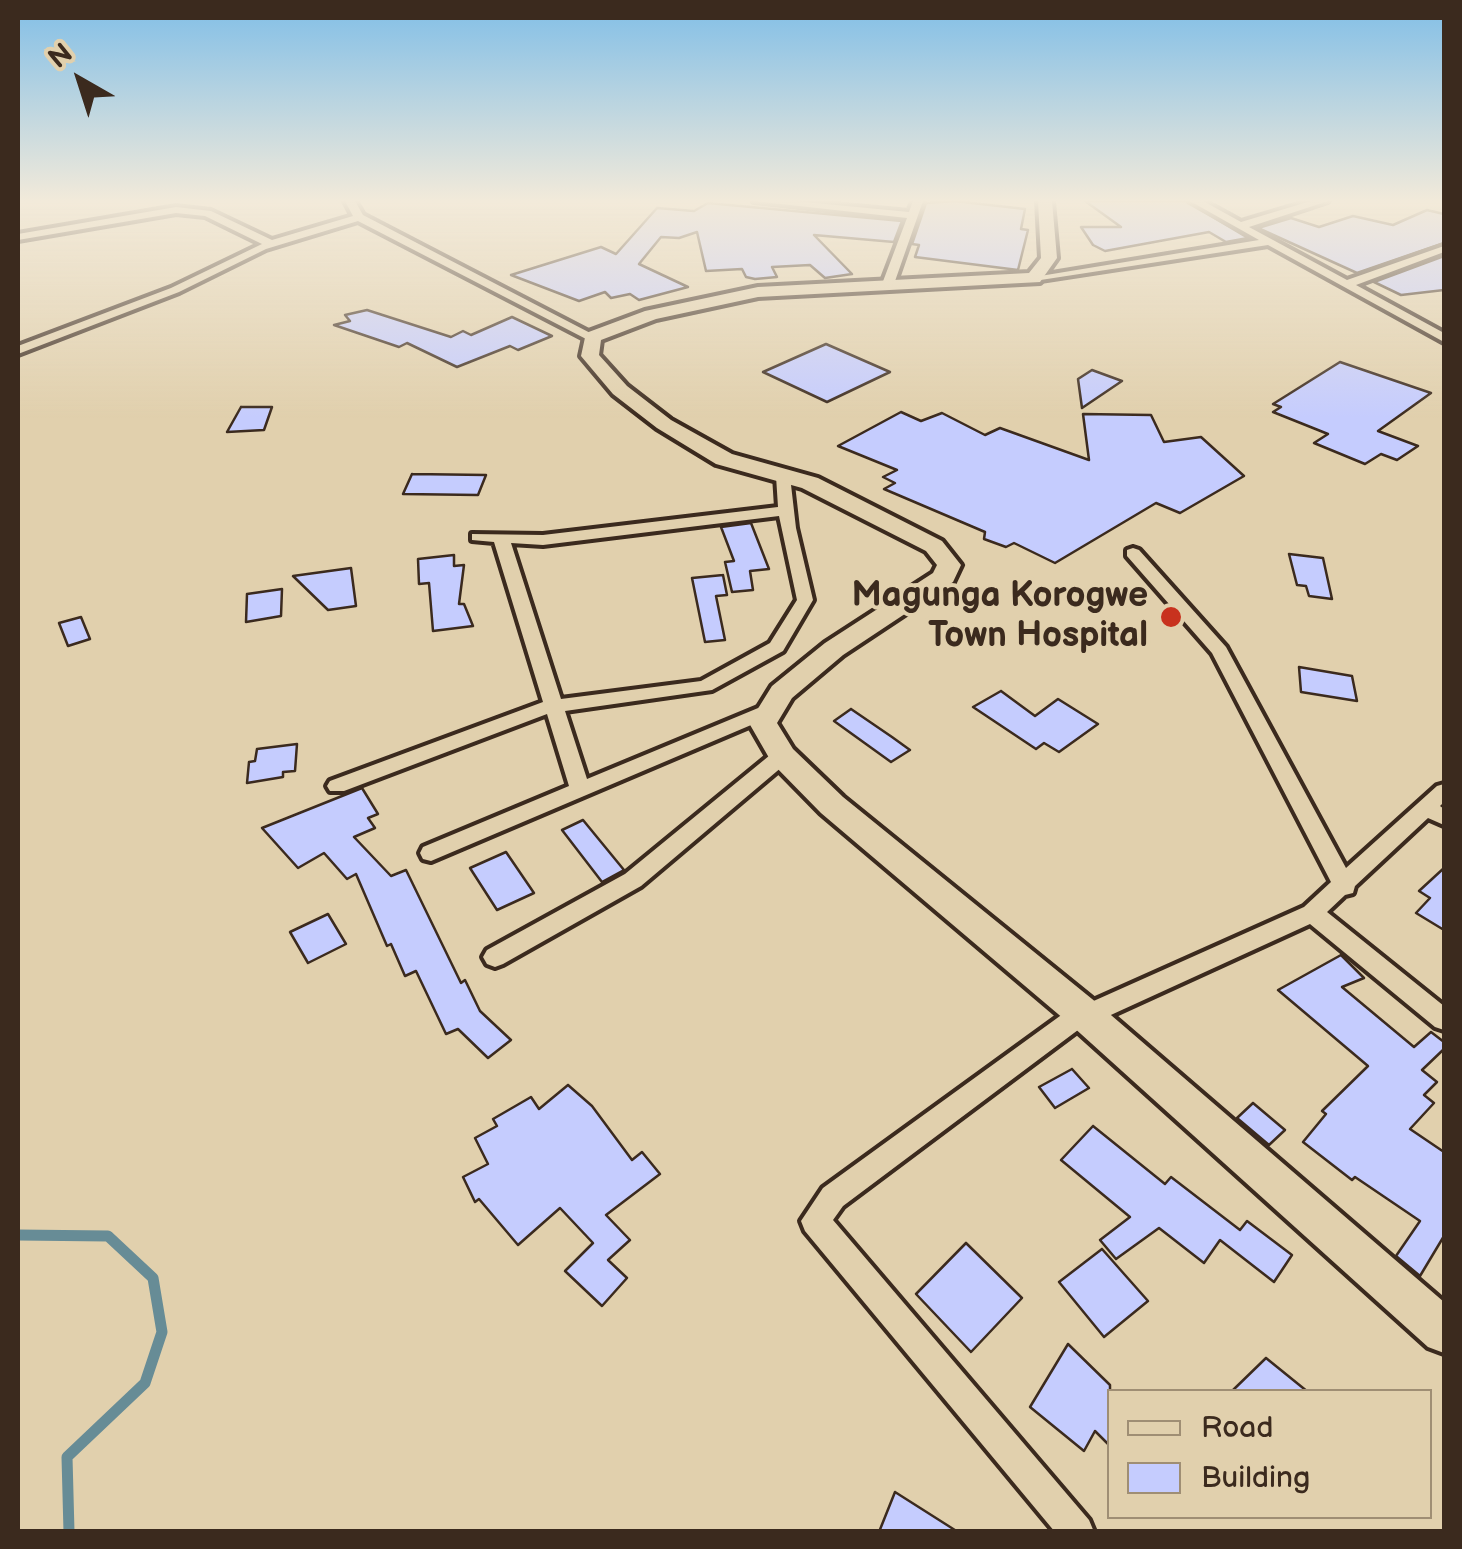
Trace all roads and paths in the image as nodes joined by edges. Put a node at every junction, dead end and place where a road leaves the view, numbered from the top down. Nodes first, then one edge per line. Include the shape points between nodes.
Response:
1 (210, 273) edge
2 (467, 273) edge
3 (892, 273) edge
4 (1040, 273) edge
5 (1065, 273) edge
6 (1327, 273) edge
7 (1377, 273) edge
8 (1034, 278) junction
9 (888, 284) junction
10 (1347, 284) junction
11 (592, 338) junction
12 (1444, 338) edge
13 (18, 350) edge
14 (783, 476) junction
15 (786, 511) junction
16 (478, 538) dead end
17 (501, 538) junction
18 (1133, 553) dead end
19 (553, 707) junction
20 (770, 710) junction
21 (782, 756) junction
22 (337, 786) dead end
23 (580, 791) junction
24 (1439, 806) edge
25 (431, 853) dead end
26 (1345, 887) junction
27 (1312, 913) junction
28 (495, 957) dead end
29 (1084, 1014) junction
30 (1444, 1020) edge
31 (1444, 1332) edge
32 (1077, 1532) edge

1 - 13 street
2 - 11 street
3 - 9 street
4 - 8 street
5 - 8 street
6 - 10 street
7 - 10 street
8 - 9 street
9 - 11 street via 758,292 650,315
10 - 12 street
11 - 14 street via 590,356 664,424 724,459
14 - 15 street
14 - 20 street via 907,529 950,565 944,577 834,649
15 - 17 street via 543,540
15 - 19 street via 806,600 777,647 705,686
16 - 17 street
17 - 19 street
18 - 26 street via 1220,651
19 - 22 street
19 - 23 street
20 - 21 street via 763,723
20 - 23 street
21 - 28 street via 634,880
21 - 29 street
23 - 25 street
24 - 26 street
26 - 27 street
27 - 29 street
27 - 30 street
29 - 31 street
29 - 32 street via 833,1197 815,1221

